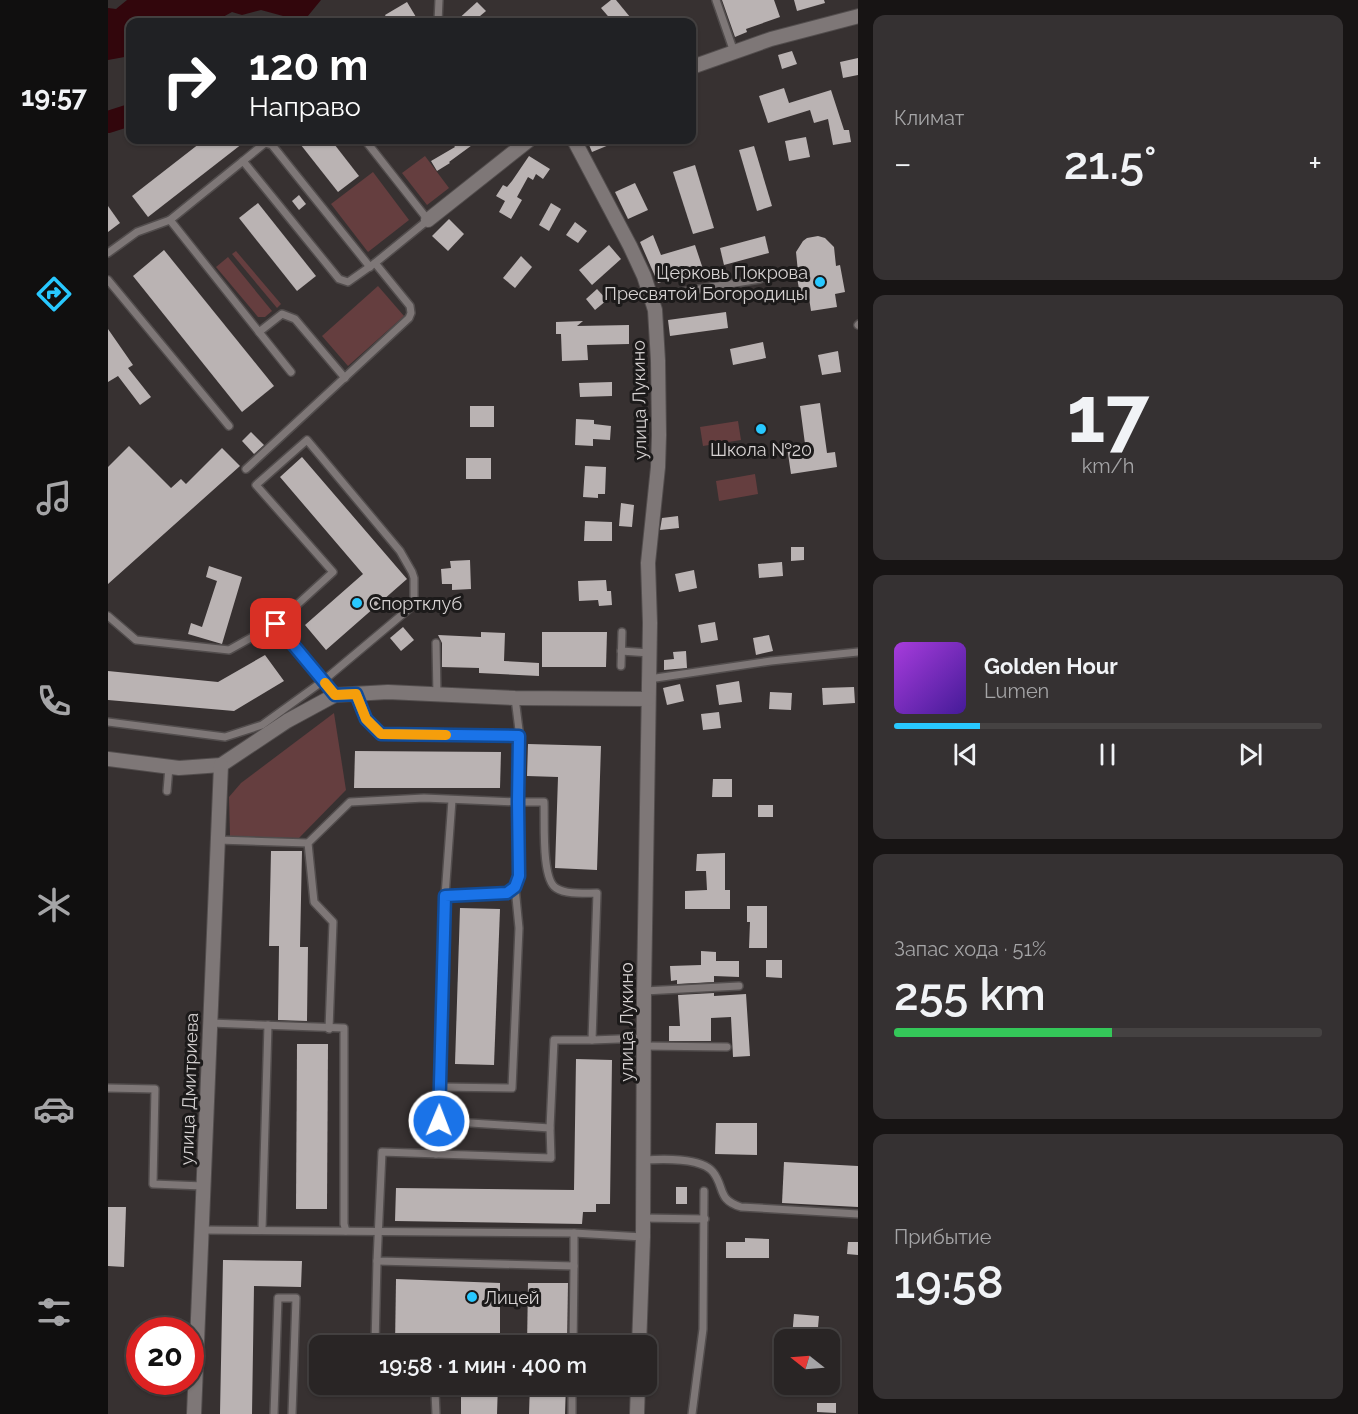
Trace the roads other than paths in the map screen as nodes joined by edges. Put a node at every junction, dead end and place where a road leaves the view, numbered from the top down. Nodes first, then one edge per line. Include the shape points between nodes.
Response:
1 (439, 0) edge
2 (716, 0) edge
3 (858, 16) edge
4 (438, 18) edge
5 (734, 52) junction
6 (696, 66) edge
7 (264, 144) edge
8 (272, 144) edge
9 (368, 144) edge
10 (523, 144) edge
11 (576, 144) edge
12 (243, 161) junction
13 (170, 220) junction
14 (428, 220) junction
15 (108, 253) edge
16 (372, 265) junction
17 (760, 279) dead end
18 (108, 280) edge
19 (651, 297) junction
20 (260, 332) junction
21 (291, 372) dead end
22 (345, 378) junction
23 (230, 426) dead end
24 (246, 469) dead end
25 (108, 616) edge
26 (276, 624) junction
27 (622, 632) dead end
28 (436, 643) dead end
29 (621, 651) junction
30 (858, 652) edge
31 (650, 653) junction
32 (621, 666) dead end
33 (649, 679) junction
34 (323, 681) junction
35 (356, 694) junction
36 (437, 694) junction
37 (335, 695) junction
38 (515, 698) junction
39 (648, 699) junction
40 (108, 722) edge
41 (519, 736) junction
42 (108, 759) edge
43 (221, 765) junction
44 (169, 767) junction
45 (167, 790) dead end
46 (452, 800) junction
47 (518, 802) junction
48 (218, 840) junction
49 (308, 843) junction
50 (515, 887) junction
51 (445, 896) junction
52 (740, 986) dead end
53 (644, 991) junction
54 (210, 1023) junction
55 (268, 1025) junction
56 (329, 1029) junction
57 (592, 1040) junction
58 (644, 1042) junction
59 (728, 1047) dead end
60 (440, 1087) junction
61 (108, 1088) edge
62 (439, 1121) junction
63 (550, 1128) junction
64 (436, 1154) junction
65 (644, 1160) junction
66 (203, 1186) junction
67 (704, 1191) dead end
68 (858, 1214) edge
69 (643, 1218) junction
70 (705, 1218) junction
71 (201, 1230) junction
72 (262, 1230) junction
73 (346, 1231) junction
74 (378, 1232) junction
75 (574, 1233) junction
76 (643, 1237) junction
77 (377, 1261) junction
78 (574, 1266) junction
79 (375, 1335) edge
80 (573, 1335) edge
81 (639, 1335) edge
82 (435, 1395) edge
83 (572, 1395) edge
84 (638, 1395) edge
85 (194, 1414) edge
86 (274, 1414) edge
87 (292, 1414) edge
88 (436, 1414) edge
89 (572, 1414) edge
90 (637, 1414) edge
91 (692, 1414) edge

1 - 4 lane
2 - 5 lane
3 - 5 street
5 - 6 street
7 - 12 lane
8 - 16 lane
9 - 14 lane
10 - 14 street
11 - 19 street, улица Лукино via 630,246
12 - 13 lane
12 - 16 lane via 339,279 348,282
13 - 15 lane via 137,232
13 - 20 lane
14 - 16 lane
16 - 22 lane via 410,306 411,313
17 - 19 lane
18 - 23 lane
19 - 31 street, улица Лукино via 658,361 659,435 648,563
20 - 21 lane
20 - 22 lane via 282,314 289,315
22 - 24 lane
25 - 26 lane via 136,640 229,650
26 - 34 lane
26 - 34 lane via 333,572 256,485 307,440 400,550 414,578 410,608
27 - 29 lane
28 - 36 lane
29 - 31 lane
29 - 32 lane
30 - 33 lane
31 - 33 street, улица Лукино
33 - 39 street, улица Лукино
34 - 37 lane
34 - 40 lane via 262,725 225,737
35 - 36 street
35 - 37 street
35 - 41 lane via 366,719 381,734
36 - 38 street
37 - 43 street
38 - 39 street
38 - 41 lane
39 - 53 street, улица Лукино
41 - 47 lane
42 - 44 street
43 - 44 street
43 - 48 street, улица Дмитриева
44 - 45 lane
46 - 47 lane
46 - 49 lane via 350,802
46 - 51 lane
47 - 50 lane via 519,876
47 - 57 lane via 544,802 546,875 554,887 568,892 597,893
48 - 49 lane
48 - 54 street, улица Дмитриева
49 - 56 lane via 314,902 333,922
50 - 51 lane via 507,893
50 - 60 lane via 519,927 512,1088
51 - 60 lane
52 - 53 lane
53 - 58 street, улица Лукино
54 - 55 lane
54 - 66 street, улица Дмитриева
55 - 56 lane
55 - 72 lane
56 - 73 lane via 344,1028
57 - 58 lane
57 - 63 lane via 554,1040
58 - 59 lane
58 - 65 street, улица Лукино
60 - 62 lane
61 - 66 lane via 156,1089 153,1184
62 - 63 lane
62 - 64 lane
63 - 64 lane via 551,1158
64 - 74 lane via 382,1152
65 - 68 lane via 688,1161 708,1167 725,1198 741,1207
65 - 69 street, улица Лукино
66 - 71 street, улица Дмитриева
67 - 70 lane
69 - 70 lane
69 - 76 street, улица Лукино
70 - 91 lane via 703,1329
71 - 72 lane
71 - 85 street, улица Дмитриева
72 - 73 lane
73 - 74 lane
74 - 75 lane
74 - 77 lane
75 - 76 lane
75 - 78 lane
76 - 81 street, улица Лукино
77 - 78 lane
77 - 79 lane
78 - 80 lane
82 - 88 lane
83 - 89 lane
84 - 90 street
86 - 87 lane via 278,1298 296,1298

